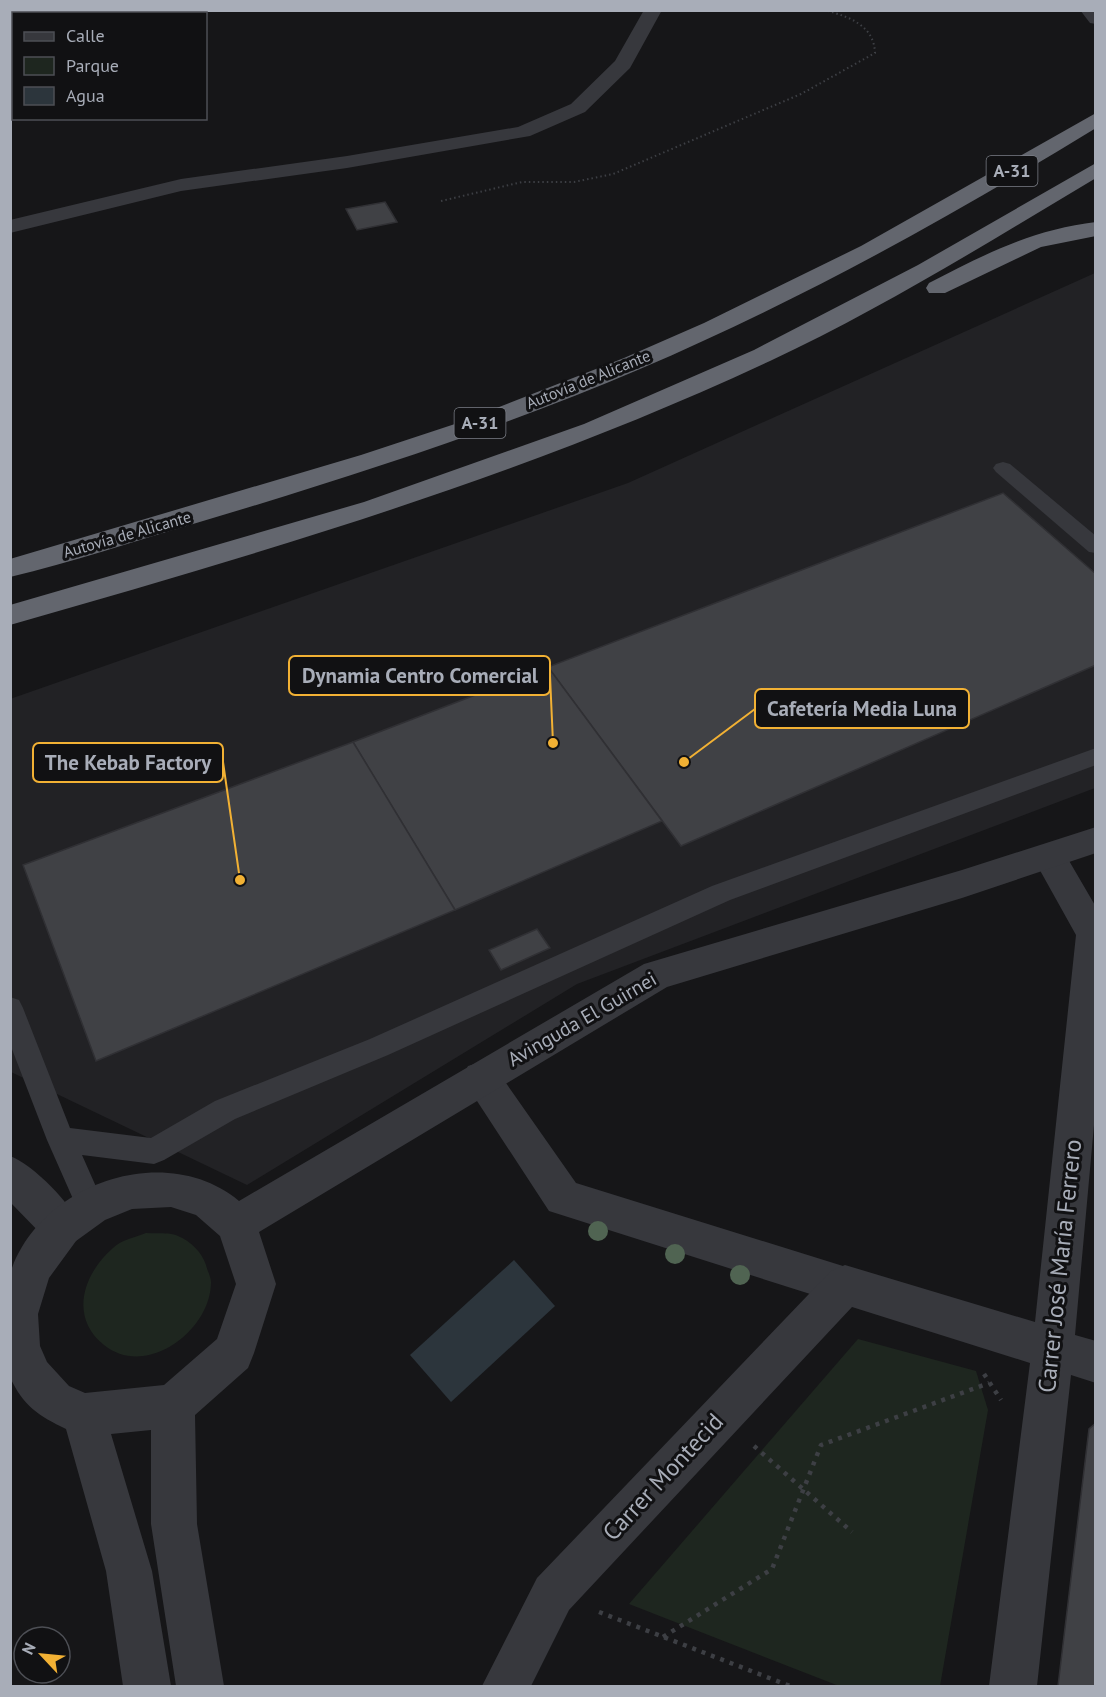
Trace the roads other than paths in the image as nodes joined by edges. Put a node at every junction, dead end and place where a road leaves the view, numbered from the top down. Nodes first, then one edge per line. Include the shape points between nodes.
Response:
1 (653, 10) edge
2 (1089, 10) edge
3 (1095, 20) edge
4 (1095, 119) edge
5 (1095, 169) edge
6 (10, 227) edge
7 (1095, 230) edge
8 (763, 355) junction
9 (1003, 468) dead end
10 (1095, 547) edge
11 (10, 568) edge
12 (10, 615) edge
13 (1095, 756) edge
14 (1095, 840) edge
15 (1049, 856) junction
16 (10, 1008) edge
17 (481, 1078) junction
18 (61, 1140) junction
19 (154, 1151) junction
20 (10, 1174) edge
21 (131, 1191) junction
22 (77, 1217) junction
23 (236, 1224) junction
24 (844, 1285) junction
25 (14, 1310) edge
26 (1053, 1350) junction
27 (1095, 1362) edge
28 (173, 1406) junction
29 (84, 1416) junction
30 (147, 1686) edge
31 (200, 1686) edge
32 (506, 1686) edge
33 (1013, 1686) edge

1 - 6 street via 623,64 578,108 523,132 182,185
2 - 3 street
4 - 11 highway, Autovía de Alicante / A-31 via 872,250 730,320 600,376 470,427 293,485
5 - 8 highway, A-31 via 926,270
7 - 8 highway via 1081,230 1015,248 839,338
8 - 12 highway, A-31 via 593,429 374,508
9 - 10 lane
13 - 19 lane via 721,893 379,1047 225,1110
14 - 15 street, Avinguda El Guirnei
15 - 17 street, Avinguda El Guirnei via 656,975
15 - 26 street, Carrer José María Ferrero via 1094,934
16 - 18 lane
17 - 23 street, Avinguda El Guirnei
17 - 24 street via 563,1198
18 - 19 lane
18 - 22 lane
19 - 21 lane
20 - 22 street
21 - 22 street
21 - 23 street via 171,1189 208,1200
22 - 25 street via 32,1268
23 - 28 street via 256,1284 233,1353
24 - 26 street
24 - 32 street, Carrer Montecid via 553,1594
25 - 29 street via 19,1347 32,1377 54,1401
26 - 27 street
26 - 33 street, Carrer José María Ferrero
28 - 29 street
28 - 31 street via 174,1524
29 - 30 street via 129,1571

